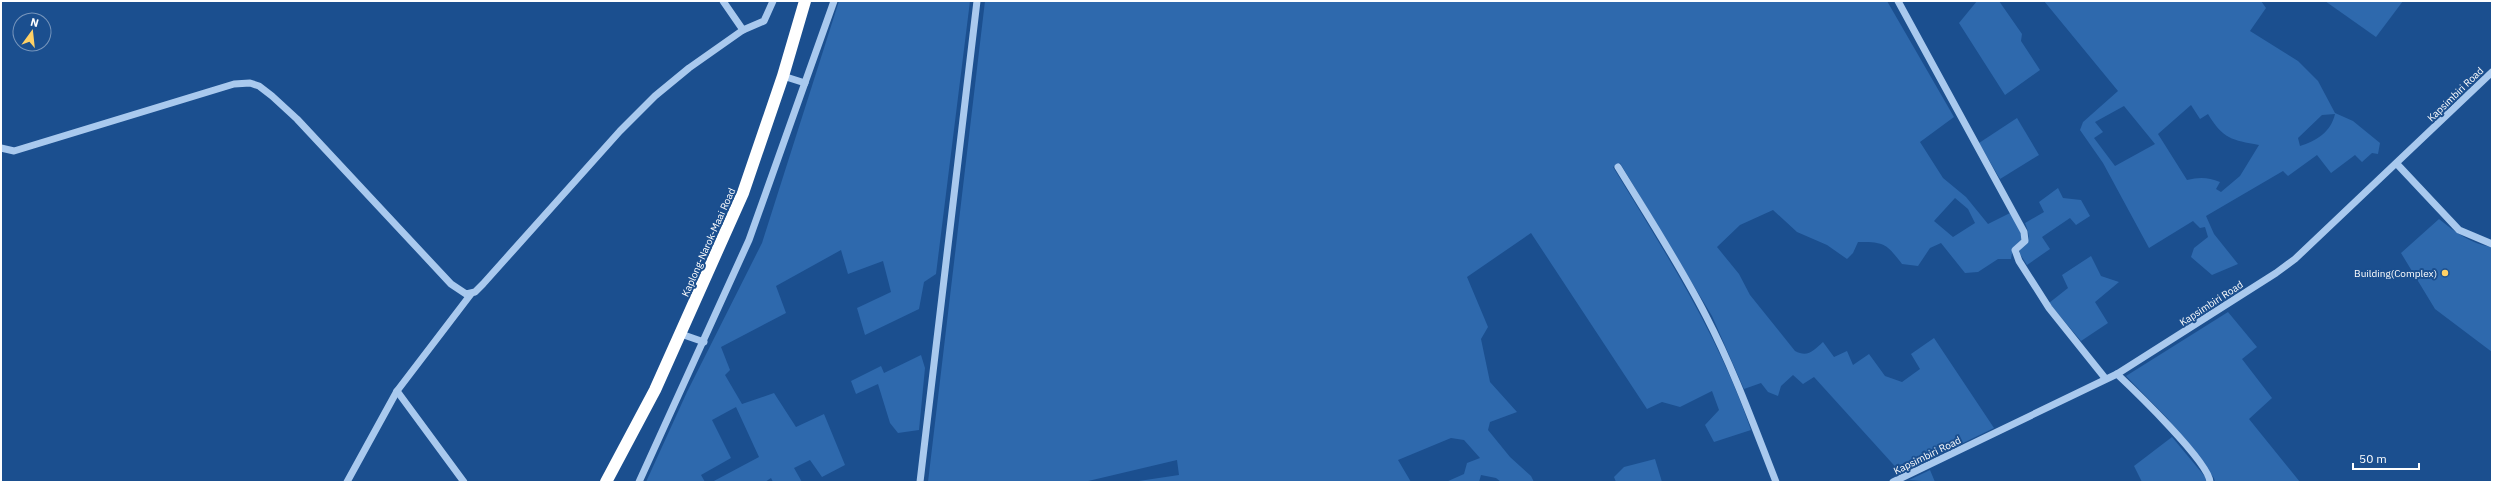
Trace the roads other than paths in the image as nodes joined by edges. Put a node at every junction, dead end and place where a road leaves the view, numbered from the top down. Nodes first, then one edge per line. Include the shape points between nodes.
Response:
1 (723, 1) edge
2 (773, 1) edge
3 (805, 1) edge
4 (834, 1) edge
5 (977, 1) edge
6 (1898, 1) edge
7 (743, 30) junction
8 (2492, 72) edge
9 (783, 76) junction
10 (805, 83) junction
11 (1, 148) edge
12 (2397, 164) junction
13 (1618, 167) dead end
14 (2492, 244) edge
15 (471, 294) junction
16 (681, 334) junction
17 (704, 342) junction
18 (2117, 374) junction
19 (2106, 378) junction
20 (397, 391) junction
21 (347, 482) edge
22 (464, 482) edge
23 (606, 482) edge
24 (639, 482) edge
25 (920, 482) edge
26 (1776, 482) edge
27 (1893, 482) edge
28 (2210, 482) edge

1 - 7 street
2 - 7 street via 764,21
3 - 9 highway, Kaplong-Narok-Maai Road
4 - 10 street
5 - 25 street
6 - 19 street via 2024,232 2025,241 2016,250 2019,261 2049,308
7 - 15 street via 689,68 635,115 483,284
8 - 12 street, Kapsimbiri Road
9 - 10 street
9 - 16 highway, Kaplong-Narok-Maai Road via 744,193
10 - 17 street via 749,240
11 - 15 street via 14,151 234,84 250,83 264,90 297,119 446,279 461,292
12 - 14 street via 2459,230
12 - 18 street, Kapsimbiri Road via 2295,260 2194,328
13 - 26 street via 1684,274 1706,316 1733,371
15 - 20 street
16 - 17 street
16 - 23 highway, Kaplong-Narok-Maai Road via 655,390
17 - 24 street
18 - 19 street, Kapsimbiri Road
18 - 28 street via 2159,414 2203,468
19 - 27 street, Kapsimbiri Road
20 - 21 street
20 - 22 street

